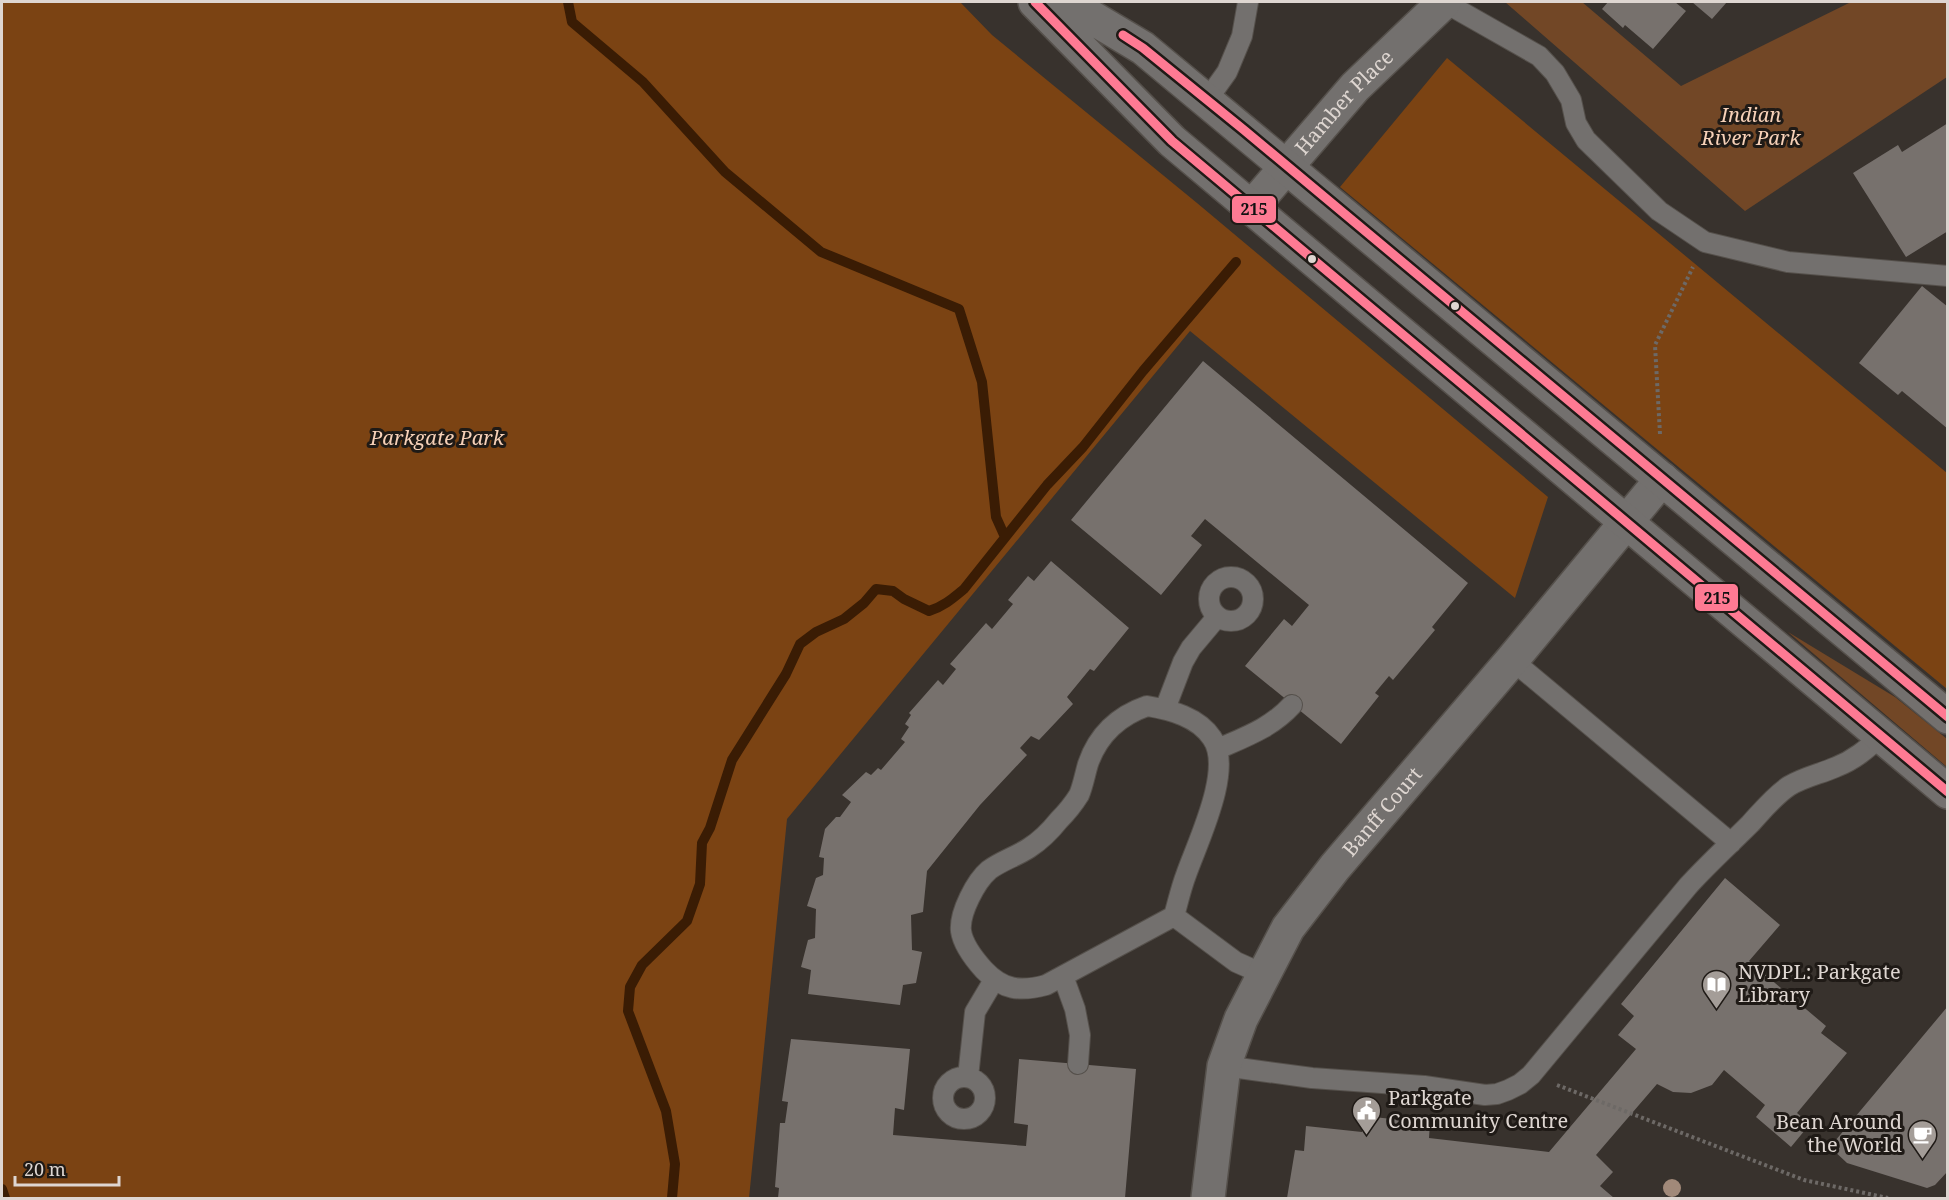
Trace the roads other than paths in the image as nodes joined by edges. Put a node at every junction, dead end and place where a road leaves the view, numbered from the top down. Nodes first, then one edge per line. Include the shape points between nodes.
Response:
1 (1035, 2) edge
2 (1066, 2) edge
3 (1248, 2) edge
4 (1444, 2) edge
5 (1207, 100) junction
6 (1286, 166) junction
7 (1251, 208) junction
8 (1947, 276) edge
9 (1662, 479) junction
10 (1625, 522) junction
11 (1217, 617) dead end
12 (1512, 660) junction
13 (1292, 705) dead end
14 (1165, 709) junction
15 (1947, 717) edge
16 (1881, 736) junction
17 (1218, 749) junction
18 (1947, 792) edge
19 (1731, 843) junction
20 (1174, 915) junction
21 (1263, 974) junction
22 (1063, 976) junction
23 (994, 980) junction
24 (1078, 1064) dead end
25 (1224, 1066) junction
26 (968, 1077) dead end
27 (1208, 1198) edge

1 - 7 street via 1172,141
2 - 5 street via 1143,48
3 - 5 lane via 1242,36 1227,72
4 - 6 street, Hamber Place via 1355,87
4 - 8 lane via 1539,56 1571,100 1576,123 1586,140 1659,211 1705,242 1788,262
5 - 6 street
6 - 7 street, Hamber Place
6 - 9 street
7 - 10 street
9 - 10 street, Banff Court
9 - 15 street
10 - 12 street, Banff Court
10 - 16 street
11 - 14 lane via 1183,662
12 - 19 lane
12 - 21 street, Banff Court via 1335,867 1288,928
13 - 17 lane via 1256,733
14 - 17 lane via 1188,717 1205,729
14 - 23 lane via 1147,706 1132,711 1101,736 1079,794 1060,820 1031,847 988,871 971,894 963,912 961,931 978,964
16 - 18 street
16 - 19 lane via 1860,755 1789,786
17 - 20 lane via 1215,795
19 - 25 lane via 1688,886 1520,1084 1485,1095
20 - 21 lane via 1236,962
20 - 22 lane
21 - 25 street, Banff Court
22 - 23 lane via 1031,989 1011,988
22 - 24 lane via 1080,1035
23 - 26 lane via 975,1012
25 - 27 street, Banff Court

